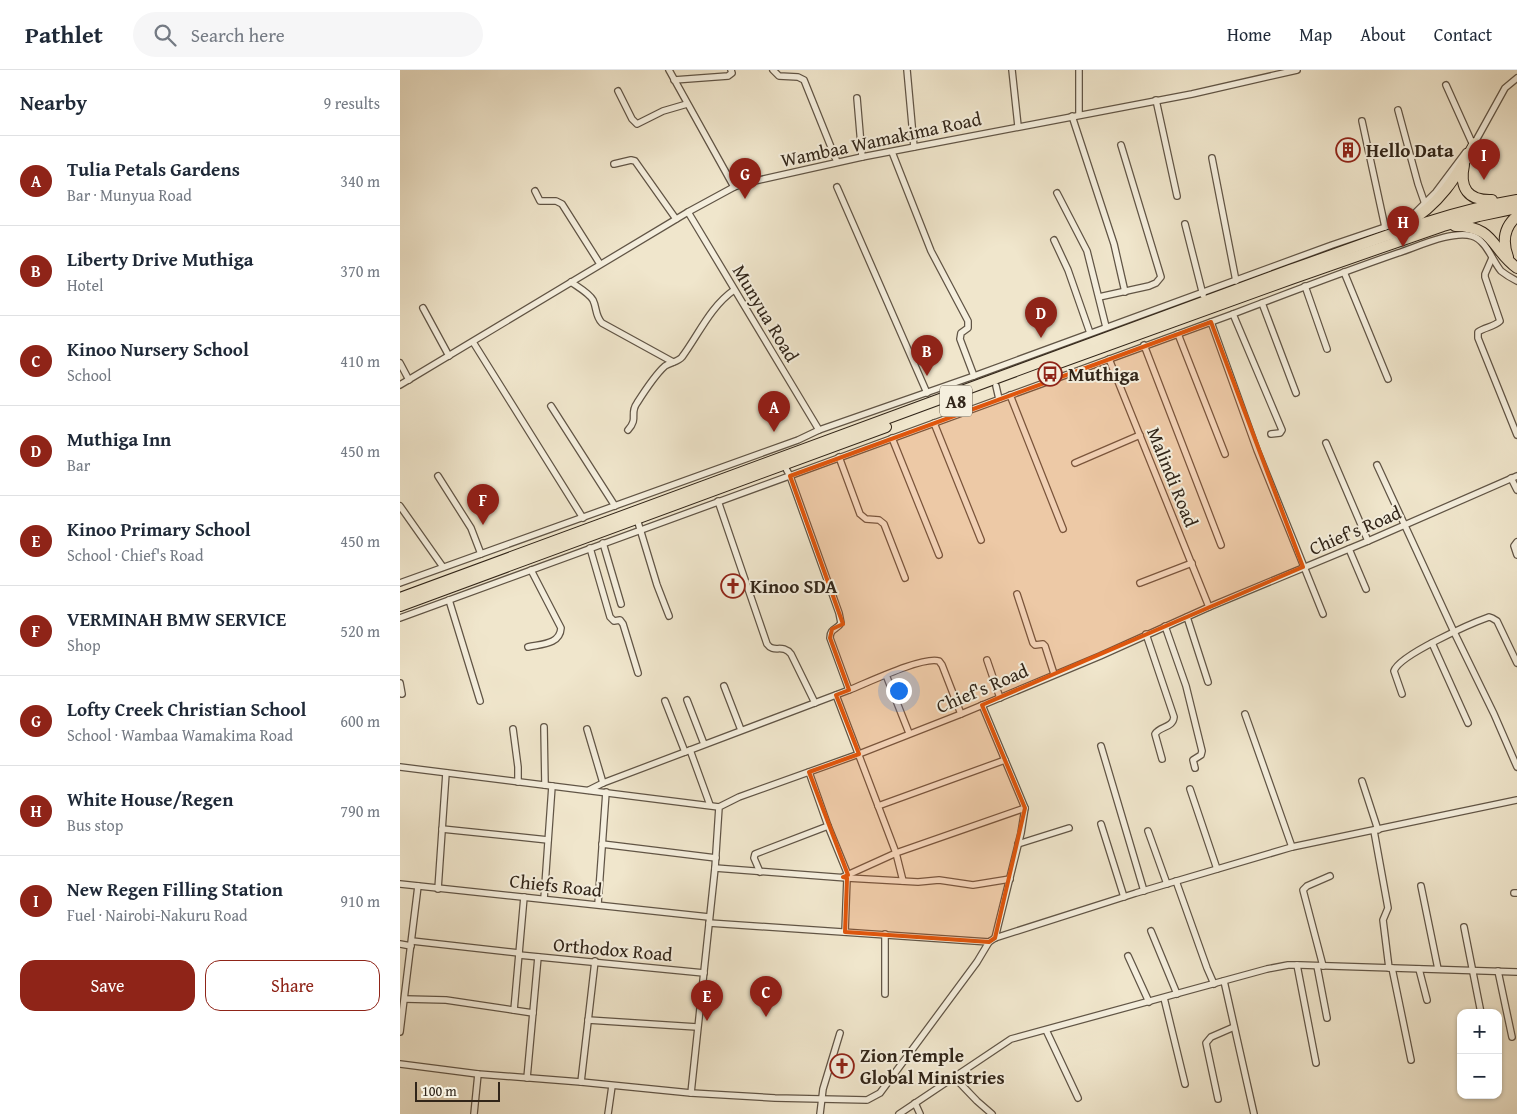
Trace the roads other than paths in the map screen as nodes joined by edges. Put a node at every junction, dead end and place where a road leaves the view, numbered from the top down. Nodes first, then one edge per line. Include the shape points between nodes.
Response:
1 (669, 70) edge
2 (731, 70) edge
3 (773, 70) edge
4 (907, 70) edge
5 (1012, 70) edge
6 (1079, 70) edge
7 (1297, 70) edge
8 (1517, 78) edge
9 (674, 80) junction
10 (1446, 85) dead end
11 (618, 91) dead end
12 (857, 98) dead end
13 (1156, 100) junction
14 (687, 104) junction
15 (1398, 110) dead end
16 (1079, 114) junction
17 (1072, 116) junction
18 (1362, 121) dead end
19 (1018, 126) junction
20 (1474, 144) junction
21 (1121, 145) dead end
22 (914, 147) junction
23 (892, 152) junction
24 (862, 157) junction
25 (1212, 158) dead end
26 (837, 162) junction
27 (1465, 162) junction
28 (614, 164) dead end
29 (734, 187) junction
30 (837, 187) dead end
31 (535, 192) dead end
32 (1057, 193) dead end
33 (1177, 196) dead end
34 (1517, 198) edge
35 (1425, 204) junction
36 (1517, 208) edge
37 (688, 212) junction
38 (1517, 216) edge
39 (676, 219) junction
40 (1185, 224) dead end
41 (1444, 226) junction
42 (1385, 227) junction
43 (1054, 240) dead end
44 (1406, 245) junction
45 (1356, 248) junction
46 (1370, 258) junction
47 (1492, 258) junction
48 (1298, 263) junction
49 (600, 264) junction
50 (1515, 266) edge
51 (1344, 272) junction
52 (1236, 281) junction
53 (1517, 281) edge
54 (571, 282) junction
55 (1305, 286) junction
56 (734, 290) junction
57 (1125, 292) junction
58 (1098, 297) junction
59 (1204, 298) junction
60 (1262, 303) junction
61 (423, 308) dead end
62 (1233, 314) junction
63 (1211, 322) junction
64 (1106, 327) junction
65 (1090, 333) junction
66 (1178, 334) junction
67 (472, 342) junction
68 (1144, 346) junction
69 (1075, 349) junction
70 (1327, 349) dead end
71 (449, 356) junction
72 (1109, 360) junction
73 (673, 362) junction
74 (400, 363) edge
75 (1082, 369) junction
76 (974, 376) junction
77 (1388, 379) dead end
78 (408, 380) junction
79 (400, 385) edge
80 (996, 386) junction
81 (927, 393) junction
82 (1296, 393) dead end
83 (1010, 395) junction
84 (999, 399) junction
85 (550, 406) dead end
86 (882, 408) junction
87 (885, 419) junction
88 (934, 423) junction
89 (628, 430) dead end
90 (819, 430) junction
91 (1271, 434) dead end
92 (1140, 435) junction
93 (1517, 435) edge
94 (892, 438) junction
95 (798, 440) junction
96 (1326, 443) dead end
97 (802, 450) junction
98 (767, 451) junction
99 (1225, 454) dead end
100 (839, 457) junction
101 (771, 461) junction
102 (1075, 463) dead end
103 (784, 465) junction
104 (1377, 465) dead end
105 (438, 476) dead end
106 (790, 476) junction
107 (1514, 477) edge
108 (1517, 490) edge
109 (718, 502) junction
110 (400, 506) edge
111 (615, 506) junction
112 (583, 518) junction
113 (638, 524) junction
114 (1404, 525) junction
115 (1063, 529) dead end
116 (981, 540) dead end
117 (1368, 541) junction
118 (1517, 542) edge
119 (603, 543) junction
120 (1221, 545) dead end
121 (590, 548) junction
122 (1349, 549) junction
123 (481, 554) junction
124 (939, 555) dead end
125 (1517, 555) edge
126 (1192, 563) junction
127 (444, 567) junction
128 (506, 567) junction
129 (1303, 567) junction
130 (531, 570) junction
131 (905, 578) dead end
132 (495, 582) junction
133 (400, 583) edge
134 (1140, 583) dead end
135 (1366, 589) dead end
136 (1017, 594) dead end
137 (400, 598) edge
138 (449, 600) junction
139 (621, 604) dead end
140 (400, 606) edge
141 (1210, 607) junction
142 (1323, 614) dead end
143 (669, 616) dead end
144 (1187, 616) junction
145 (400, 618) edge
146 (1165, 626) junction
147 (1454, 632) junction
148 (1146, 634) junction
149 (1432, 643) junction
150 (528, 647) dead end
151 (987, 660) dead end
152 (1517, 663) edge
153 (638, 673) dead end
154 (1054, 674) junction
155 (886, 675) junction
156 (1208, 682) dead end
157 (400, 683) edge
158 (724, 686) dead end
159 (849, 690) junction
160 (402, 694) dead end
161 (1402, 694) dead end
162 (836, 695) junction
163 (1000, 698) junction
164 (687, 700) dead end
165 (480, 701) dead end
166 (665, 701) dead end
167 (815, 703) junction
168 (982, 705) junction
169 (961, 714) junction
170 (1245, 714) dead end
171 (1468, 723) dead end
172 (544, 728) dead end
173 (513, 729) dead end
174 (587, 729) dead end
175 (741, 730) junction
176 (909, 734) junction
177 (704, 744) junction
178 (1101, 746) dead end
179 (687, 751) junction
180 (859, 754) junction
181 (1162, 759) dead end
182 (1005, 760) junction
183 (400, 767) edge
184 (1517, 767) edge
185 (1195, 768) dead end
186 (810, 772) junction
187 (446, 773) junction
188 (1362, 781) dead end
189 (518, 782) junction
190 (603, 783) junction
191 (545, 785) junction
192 (552, 786) junction
193 (1190, 789) dead end
194 (589, 790) junction
195 (606, 792) junction
196 (1517, 800) edge
197 (710, 805) junction
198 (878, 806) junction
199 (719, 807) junction
200 (1025, 808) junction
201 (1193, 809) dead end
202 (1101, 824) dead end
203 (828, 826) junction
204 (1069, 828) dead end
205 (442, 829) junction
206 (1148, 831) dead end
207 (1376, 831) junction
208 (548, 840) junction
209 (602, 844) junction
210 (1018, 844) junction
211 (1292, 847) junction
212 (896, 854) junction
213 (716, 858) junction
214 (715, 868) junction
215 (1216, 870) junction
216 (760, 872) junction
217 (1330, 876) dead end
218 (846, 877) junction
219 (1010, 879) junction
220 (903, 881) junction
221 (1176, 881) junction
222 (400, 884) edge
223 (1167, 884) junction
224 (418, 886) junction
225 (1421, 886) dead end
226 (438, 888) junction
227 (1144, 891) junction
228 (524, 897) junction
229 (1124, 897) junction
230 (544, 899) junction
231 (598, 904) junction
232 (709, 920) junction
233 (1464, 926) dead end
234 (1152, 931) dead end
235 (845, 932) junction
236 (885, 934) junction
237 (996, 938) junction
238 (989, 942) junction
239 (411, 943) junction
240 (400, 944) edge
241 (519, 954) junction
242 (1128, 956) dead end
243 (538, 957) junction
244 (595, 961) junction
245 (1297, 965) junction
246 (1320, 966) junction
247 (1390, 968) junction
248 (1419, 969) junction
249 (1438, 969) junction
250 (1472, 970) junction
251 (1498, 971) junction
252 (1517, 972) edge
253 (704, 973) junction
254 (1224, 981) junction
255 (1214, 984) junction
256 (885, 994) dead end
257 (1177, 994) junction
258 (405, 998) junction
259 (1164, 998) junction
260 (1427, 1000) dead end
261 (1149, 1002) junction
262 (1480, 1009) edge
263 (514, 1010) junction
264 (533, 1013) junction
265 (1327, 1018) dead end
266 (588, 1020) junction
267 (697, 1027) junction
268 (1234, 1027) junction
269 (1046, 1030) junction
270 (400, 1032) edge
271 (840, 1033) dead end
272 (1512, 1037) dead end
273 (1411, 1060) dead end
274 (1316, 1063) dead end
275 (400, 1064) edge
276 (478, 1074) junction
277 (954, 1077) junction
278 (527, 1078) junction
279 (581, 1082) junction
280 (1185, 1084) dead end
281 (612, 1086) junction
282 (691, 1093) junction
283 (1078, 1098) dead end
284 (1218, 1099) dead end
285 (822, 1100) junction
286 (915, 1103) junction
287 (474, 1114) edge
288 (608, 1114) edge
289 (820, 1114) edge
290 (899, 1114) edge
291 (920, 1114) edge
292 (992, 1114) edge
293 (1254, 1114) edge

1 - 9 street
2 - 9 street via 728,76
3 - 26 street via 776,75 804,80
4 - 22 street
5 - 19 street
6 - 16 street
7 - 13 street, Wambaa Wamakima Road
8 - 20 street via 1505,88
9 - 14 street
10 - 20 street
11 - 14 street via 637,124
12 - 24 street
13 - 16 street, Wambaa Wamakima Road
13 - 33 street
14 - 29 street
15 - 35 street
16 - 17 street, Wambaa Wamakima Road
17 - 19 street, Wambaa Wamakima Road
17 - 57 street via 1114,244
18 - 42 street
19 - 22 street, Wambaa Wamakima Road
20 - 27 highway
20 - 35 street
21 - 57 street via 1161,277 1149,286
22 - 23 street, Wambaa Wamakima Road
23 - 24 street, Wambaa Wamakima Road
23 - 76 street via 928,244 968,321 968,328 961,333 960,339
24 - 26 street, Wambaa Wamakima Road
25 - 52 street
26 - 29 street, Wambaa Wamakima Road
27 - 34 highway via 1463,182 1469,194 1484,201
27 - 45 highway via 1440,198 1426,211
28 - 39 street via 635,161
29 - 37 street, Wambaa Wamakima Road
30 - 81 street
31 - 49 street via 540,201 562,204
32 - 58 street via 1086,251
34 - 45 highway, A8 via 1426,222
35 - 42 street via 1405,219
36 - 41 highway, A8
37 - 39 street, Wambaa Wamakima Road
37 - 56 street, Munyua Road
38 - 50 highway via 1507,228 1504,244
39 - 49 street, Wambaa Wamakima Road
40 - 59 street
41 - 44 highway, A8
41 - 50 highway via 1466,226 1483,232
42 - 48 street
43 - 65 street
44 - 46 highway, A8
44 - 47 street via 1472,236
45 - 48 highway, A8
46 - 51 street
46 - 69 highway, A8 via 1282,282
47 - 53 street via 1502,271
47 - 93 street via 1484,274 1500,320 1478,332 1478,338
48 - 52 street
48 - 59 highway, A8
49 - 54 street, Wambaa Wamakima Road
51 - 55 street
51 - 77 street
52 - 59 street
54 - 67 street, Wambaa Wamakima Road
54 - 73 street via 590,296 602,323
55 - 60 street
55 - 70 street
56 - 73 street via 710,314 680,359
56 - 90 street, Munyua Road
57 - 58 street
58 - 64 street
59 - 64 street
59 - 69 highway, A8
60 - 62 street
60 - 82 street
61 - 71 street
62 - 63 street
62 - 91 street via 1282,430
63 - 66 street
63 - 129 street via 1256,450
64 - 65 street
65 - 69 street
66 - 68 street
66 - 99 street
67 - 71 street, Wambaa Wamakima Road
67 - 112 street
68 - 72 street
68 - 120 street
69 - 75 street
69 - 76 street
69 - 80 highway, A8
69 - 87 highway, A8
71 - 78 street, Wambaa Wamakima Road
72 - 75 street
72 - 92 street, Malindi Road
73 - 89 street via 664,367 637,402 633,410 635,420
74 - 78 street
75 - 83 street
76 - 81 street
78 - 79 street, Wambaa Wamakima Road
80 - 84 street
80 - 103 highway, A8
81 - 86 street
83 - 84 street
83 - 115 street
84 - 88 street
85 - 111 street
86 - 87 street
86 - 90 street
87 - 97 highway, A8
88 - 94 street
88 - 116 street
90 - 95 street
92 - 102 street
92 - 126 street, Malindi Road
94 - 100 street
94 - 124 street
95 - 97 street
95 - 98 street
96 - 117 street
97 - 101 highway, A8
98 - 101 street
98 - 111 street
100 - 106 street
100 - 131 street via 860,514 866,520 879,520 884,524
101 - 137 highway, A8
103 - 106 street
103 - 113 highway, A8
104 - 114 street
105 - 123 street via 472,528
106 - 109 street
106 - 159 street via 839,613 841,623 832,629 830,638
107 - 108 street
107 - 114 street, Chief's Road
109 - 113 street
109 - 167 street via 767,644 769,648 787,649
110 - 127 street
111 - 112 street
112 - 123 street
113 - 119 street
113 - 128 highway, A8
113 - 143 street
114 - 117 street, Chief's Road
114 - 147 street
117 - 122 street, Chief's Road
118 - 125 street via 1514,546
119 - 121 street
119 - 139 street
121 - 130 street
121 - 153 street via 610,617 623,624
122 - 129 street, Chief's Road
122 - 135 street
123 - 127 street
126 - 134 street
126 - 141 street, Malindi Road
127 - 133 street
128 - 132 street
128 - 140 highway, A8
129 - 141 street, Chief's Road
129 - 142 street
130 - 132 street
130 - 150 street via 560,633 554,641
132 - 138 street
136 - 154 street via 1033,643 1045,646
138 - 145 street
138 - 165 street
141 - 144 street, Chief's Road
144 - 146 street, Chief's Road
144 - 156 street
146 - 148 street, Chief's Road
146 - 185 street via 1186,686 1202,751 1194,760
147 - 149 street
147 - 152 street via 1492,618
147 - 184 street
148 - 154 street, Chief's Road
148 - 181 street via 1174,717 1173,722 1154,734
149 - 161 street via 1394,668
149 - 171 street
151 - 163 street
154 - 163 street, Chief's Road
155 - 159 street
155 - 169 street via 918,663 939,661
155 - 176 street
157 - 160 street
158 - 175 street
159 - 162 street
162 - 167 street
162 - 180 street
163 - 168 street, Chief's Road
164 - 177 street
166 - 179 street
167 - 175 street
168 - 169 street, Chief's Road
168 - 182 street
169 - 176 street, Chief's Road
170 - 211 street
172 - 191 street
173 - 189 street
174 - 190 street
175 - 177 street
176 - 180 street, Chief's Road
177 - 179 street
178 - 227 street
179 - 190 street
179 - 197 street
180 - 186 street, Chief's Road
180 - 198 street
182 - 198 street
182 - 200 street
183 - 187 street
186 - 199 street, Chief's Road
186 - 203 street
187 - 189 street
187 - 205 street
188 - 207 street
189 - 191 street
190 - 194 street
191 - 192 street
192 - 194 street
192 - 208 street
193 - 215 street
194 - 195 street
195 - 197 street
195 - 209 street
196 - 207 street
197 - 199 street
198 - 212 street
199 - 213 street
200 - 210 street
200 - 212 street
201 - 215 street
202 - 229 street
203 - 216 street via 755,854
203 - 218 street
204 - 210 street
205 - 208 street
205 - 226 street
206 - 223 street
207 - 211 street
207 - 247 street via 1388,908 1383,920
208 - 230 street
209 - 213 street
209 - 231 street
210 - 219 street
211 - 215 street
212 - 218 street
212 - 220 street
213 - 214 street
214 - 216 street
214 - 232 street
215 - 221 street
216 - 218 street
217 - 246 street via 1303,890
218 - 220 street
218 - 235 street
219 - 220 street via 973,885 939,880
219 - 237 street
221 - 223 street
221 - 255 street
222 - 224 street, Chiefs Road
223 - 227 street
224 - 226 street, Chiefs Road
224 - 239 street
225 - 249 street
226 - 228 street, Chiefs Road
227 - 229 street
228 - 230 street, Chiefs Road
228 - 241 street
229 - 237 street
230 - 231 street, Chiefs Road
231 - 232 street, Chiefs Road
232 - 235 street, Chiefs Road
232 - 253 street
233 - 250 street
234 - 257 street
235 - 236 street, Chiefs Road
236 - 238 street, Chiefs Road
236 - 256 street
237 - 238 street
238 - 285 street via 880,1094 867,1100
239 - 240 street, Orthodox Road
239 - 241 street, Orthodox Road
239 - 258 street
241 - 243 street, Orthodox Road
241 - 263 street
242 - 261 street
243 - 244 street, Orthodox Road
243 - 264 street
244 - 253 street, Orthodox Road
244 - 266 street
245 - 246 street
245 - 254 street
245 - 274 street
246 - 247 street
246 - 265 street
247 - 248 street
247 - 273 street
248 - 249 street
248 - 260 street
249 - 250 street
250 - 251 street
250 - 262 street
251 - 252 street
251 - 272 street
253 - 267 street
254 - 255 street
254 - 268 street
255 - 257 street
257 - 259 street
258 - 263 street
258 - 270 street
259 - 261 street
259 - 280 street
261 - 269 street
263 - 264 street
264 - 278 street
266 - 267 street
266 - 279 street
267 - 282 street
268 - 284 street via 1211,1037 1206,1043
268 - 293 street
269 - 277 street via 1006,1042
269 - 283 street
271 - 285 street
275 - 276 street
276 - 278 street
276 - 287 street
277 - 286 street
277 - 292 street
278 - 279 street
279 - 281 street
281 - 282 street
281 - 288 street
282 - 285 street
285 - 289 street
286 - 290 street
286 - 291 street

